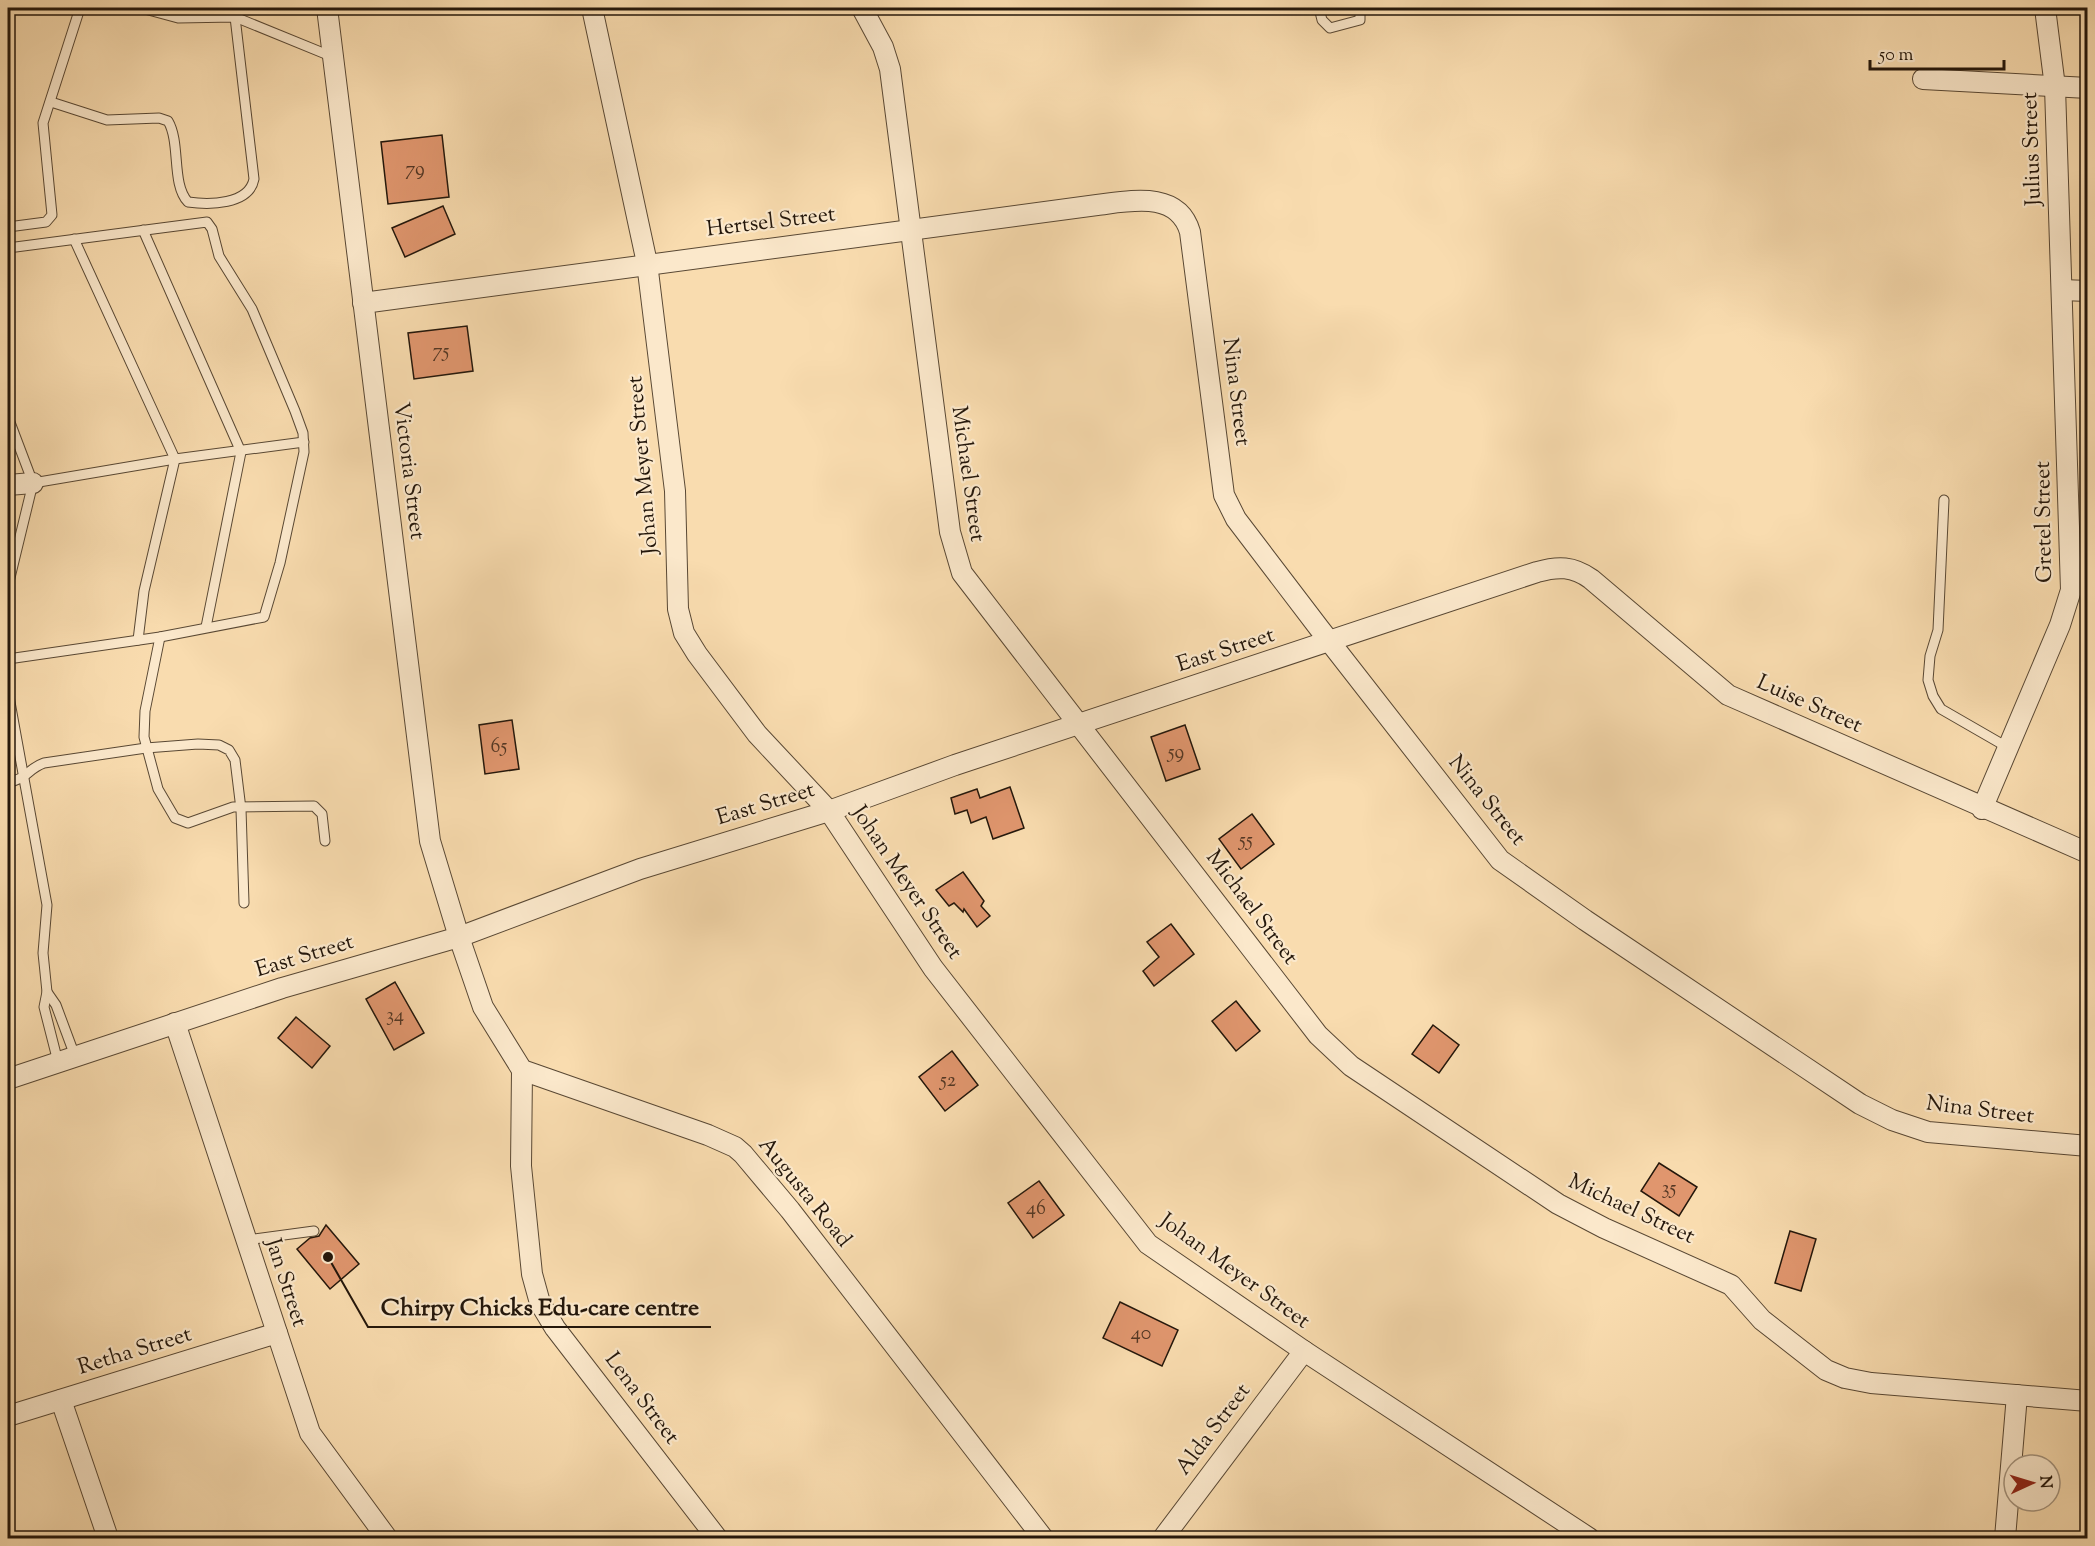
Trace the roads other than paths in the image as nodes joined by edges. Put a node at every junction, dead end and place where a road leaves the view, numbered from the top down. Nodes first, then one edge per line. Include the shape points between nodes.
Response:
1 (80, 8) edge
2 (141, 8) edge
3 (327, 8) edge
4 (592, 8) edge
5 (862, 8) edge
6 (1319, 8) edge
7 (1360, 8) edge
8 (2045, 8) edge
9 (235, 12) edge
10 (333, 58) junction
11 (1923, 79) dead end
12 (2055, 87) junction
13 (2088, 88) edge
14 (51, 102) junction
15 (1182, 215) joint
16 (8, 227) edge
17 (143, 230) junction
18 (911, 230) junction
19 (74, 239) junction
20 (8, 248) edge
21 (647, 263) junction
22 (2062, 290) junction
23 (2088, 291) edge
24 (363, 303) junction
25 (8, 417) edge
26 (304, 442) junction
27 (241, 452) junction
28 (175, 459) junction
29 (33, 483) junction
30 (8, 485) edge
31 (1944, 500) dead end
32 (1537, 572) joint
33 (8, 586) edge
34 (206, 627) junction
35 (160, 637) junction
36 (138, 640) junction
37 (1331, 642) junction
38 (8, 659) edge
39 (8, 696) edge
40 (1079, 724) junction
41 (2007, 747) junction
42 (146, 748) junction
43 (22, 780) junction
44 (8, 782) edge
45 (1982, 808) junction
46 (241, 809) junction
47 (829, 811) junction
48 (325, 841) dead end
49 (2088, 853) edge
50 (244, 903) dead end
51 (459, 937) junction
52 (47, 992) junction
53 (175, 1023) junction
54 (67, 1059) junction
55 (522, 1070) junction
56 (8, 1079) edge
57 (2088, 1146) edge
58 (314, 1231) dead end
59 (246, 1240) junction
60 (277, 1333) junction
61 (1304, 1351) junction
62 (2017, 1395) junction
63 (61, 1400) junction
64 (2088, 1401) edge
65 (8, 1416) edge
66 (108, 1539) edge
67 (387, 1539) edge
68 (717, 1539) edge
69 (1043, 1539) edge
70 (1163, 1539) edge
71 (1589, 1539) edge
72 (2005, 1539) edge

1 - 14 lane
2 - 9 lane via 178,18
3 - 10 street, Victoria Street
4 - 21 street, Johan Meyer Street
5 - 18 street, Michael Street via 888,59
6 - 7 lane via 1322,20 1330,28 1360,20
8 - 12 street, Julius Street
9 - 10 lane
9 - 14 lane via 254,179 250,192 240,198 214,203 185,200 171,126 164,119 107,120
10 - 24 street, Victoria Street
11 - 12 street
12 - 13 street
12 - 22 street, Julius Street
14 - 16 lane via 42,130 52,215 46,222
15 - 18 street, Hertsel Street via 1163,204 1141,200
15 - 37 street, Nina Street via 1190,232 1224,495 1236,519
17 - 19 lane
17 - 26 lane via 202,221 210,225 219,256 252,309
17 - 27 lane
18 - 21 street, Hertsel Street
18 - 40 street, Michael Street via 948,522 956,557 965,579
19 - 20 lane
19 - 28 lane
21 - 24 street, Hertsel Street
21 - 47 street, Johan Meyer Street via 675,491 681,625 697,654 757,734
22 - 23 street
22 - 41 street, Gretel Street via 2071,590 2060,625
24 - 51 street, Victoria Street via 430,841
25 - 29 lane
26 - 27 lane
26 - 34 lane via 299,486 267,613 261,619
27 - 28 lane
27 - 34 lane
28 - 29 lane
28 - 36 lane via 144,591
29 - 30 street
29 - 33 lane
31 - 41 lane via 1938,630 1928,680 1941,709
32 - 37 street, East Street
32 - 45 street, Luise Street via 1559,567 1581,572 1728,695
34 - 35 lane
35 - 36 lane
35 - 42 lane via 145,711
36 - 38 lane
37 - 40 street, East Street
37 - 57 street, Nina Street via 1500,860 1842,1092 1892,1120 1928,1132
39 - 43 lane
40 - 47 street, East Street
40 - 62 street, Michael Street via 1318,1035 1351,1066 1558,1204 1731,1285 1762,1320 1826,1370 1871,1383
41 - 45 street, Gretel Street
42 - 43 lane via 44,763
42 - 46 lane via 212,744 224,747 236,760
42 - 46 lane via 159,789 179,821 200,820 226,808
43 - 44 lane
43 - 52 lane via 47,905 43,953
45 - 49 street, Luise Street
46 - 48 lane via 314,806 322,814
46 - 50 lane
47 - 51 street, East Street via 640,869
47 - 61 street, Johan Meyer Street via 933,968 1148,1244
51 - 53 street, East Street
51 - 55 street via 483,1006
52 - 54 lane via 56,1005
52 - 54 lane via 47,1026
53 - 54 street, East Street
53 - 59 street, Jan Street
54 - 56 street, East Street
55 - 68 street, Lena Street via 521,1166 536,1293 555,1328
55 - 69 street, Augusta Road via 708,1135 743,1154
58 - 59 lane
59 - 60 street, Jan Street
60 - 63 street, Retha Street
60 - 67 street, Jan Street via 310,1433
61 - 70 street, Alda Street
61 - 71 street, Johan Meyer Street
62 - 64 street, Michael Street
62 - 72 street
63 - 65 street, Retha Street
63 - 66 street

